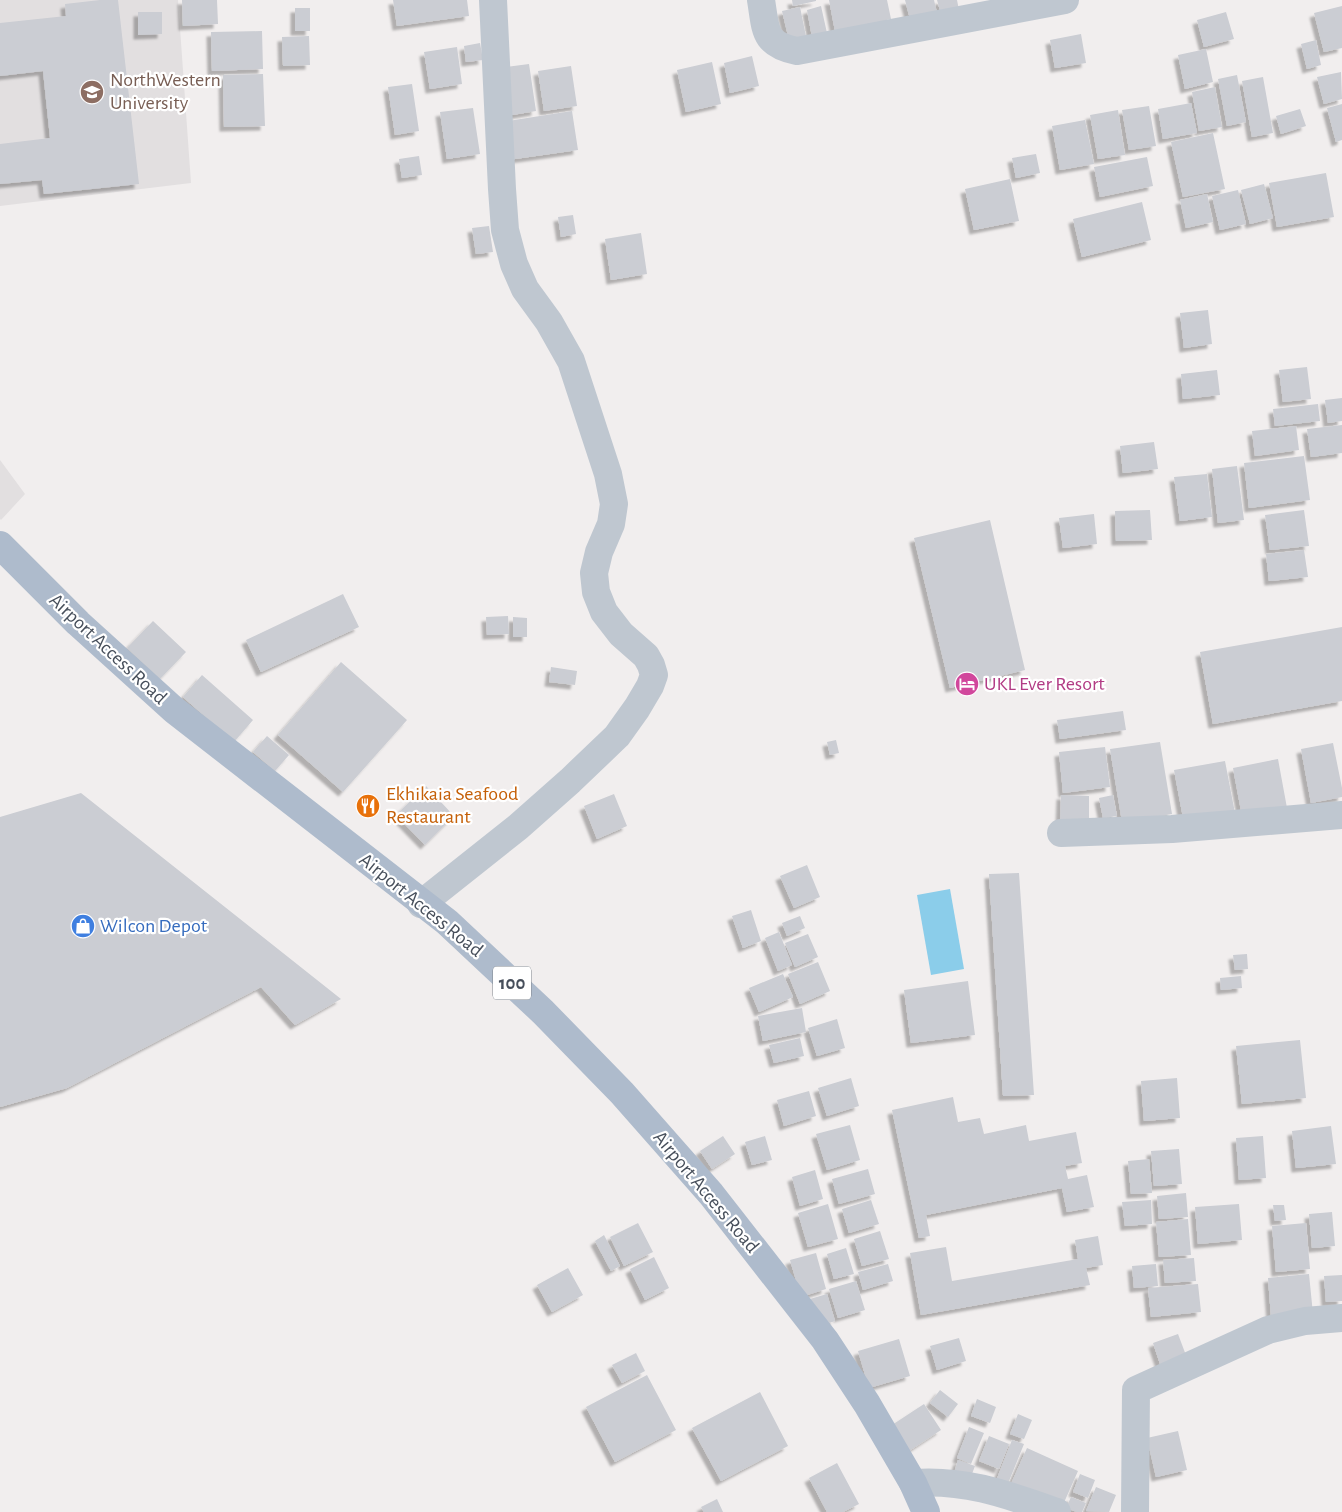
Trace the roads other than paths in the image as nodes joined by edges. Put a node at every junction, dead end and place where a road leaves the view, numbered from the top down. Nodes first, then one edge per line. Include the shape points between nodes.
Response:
1 (493, 0) edge
2 (761, 0) edge
3 (1065, 0) edge
4 (0, 545) edge
5 (1342, 815) edge
6 (1061, 833) dead end
7 (422, 904) junction
8 (1342, 1318) edge
9 (913, 1483) junction
10 (926, 1512) edge
11 (1057, 1512) edge
12 (1135, 1512) edge

1 - 7 street via 505,230 525,289 571,361 608,474 614,504 611,524 594,573 596,592 604,612 621,634 646,656 654,674 637,708 617,736 518,827
2 - 3 street via 766,31 771,40 782,48 797,51
4 - 7 main road, Airport Access Road / 100 via 78,623 174,710
5 - 6 street via 1172,829
7 - 9 main road, Airport Access Road / 100 via 447,922 543,1012 622,1093 711,1194 825,1340
8 - 12 street via 1305,1321 1268,1330 1136,1390
9 - 10 main road, Airport Access Road / 100
9 - 11 street via 936,1481 968,1485

